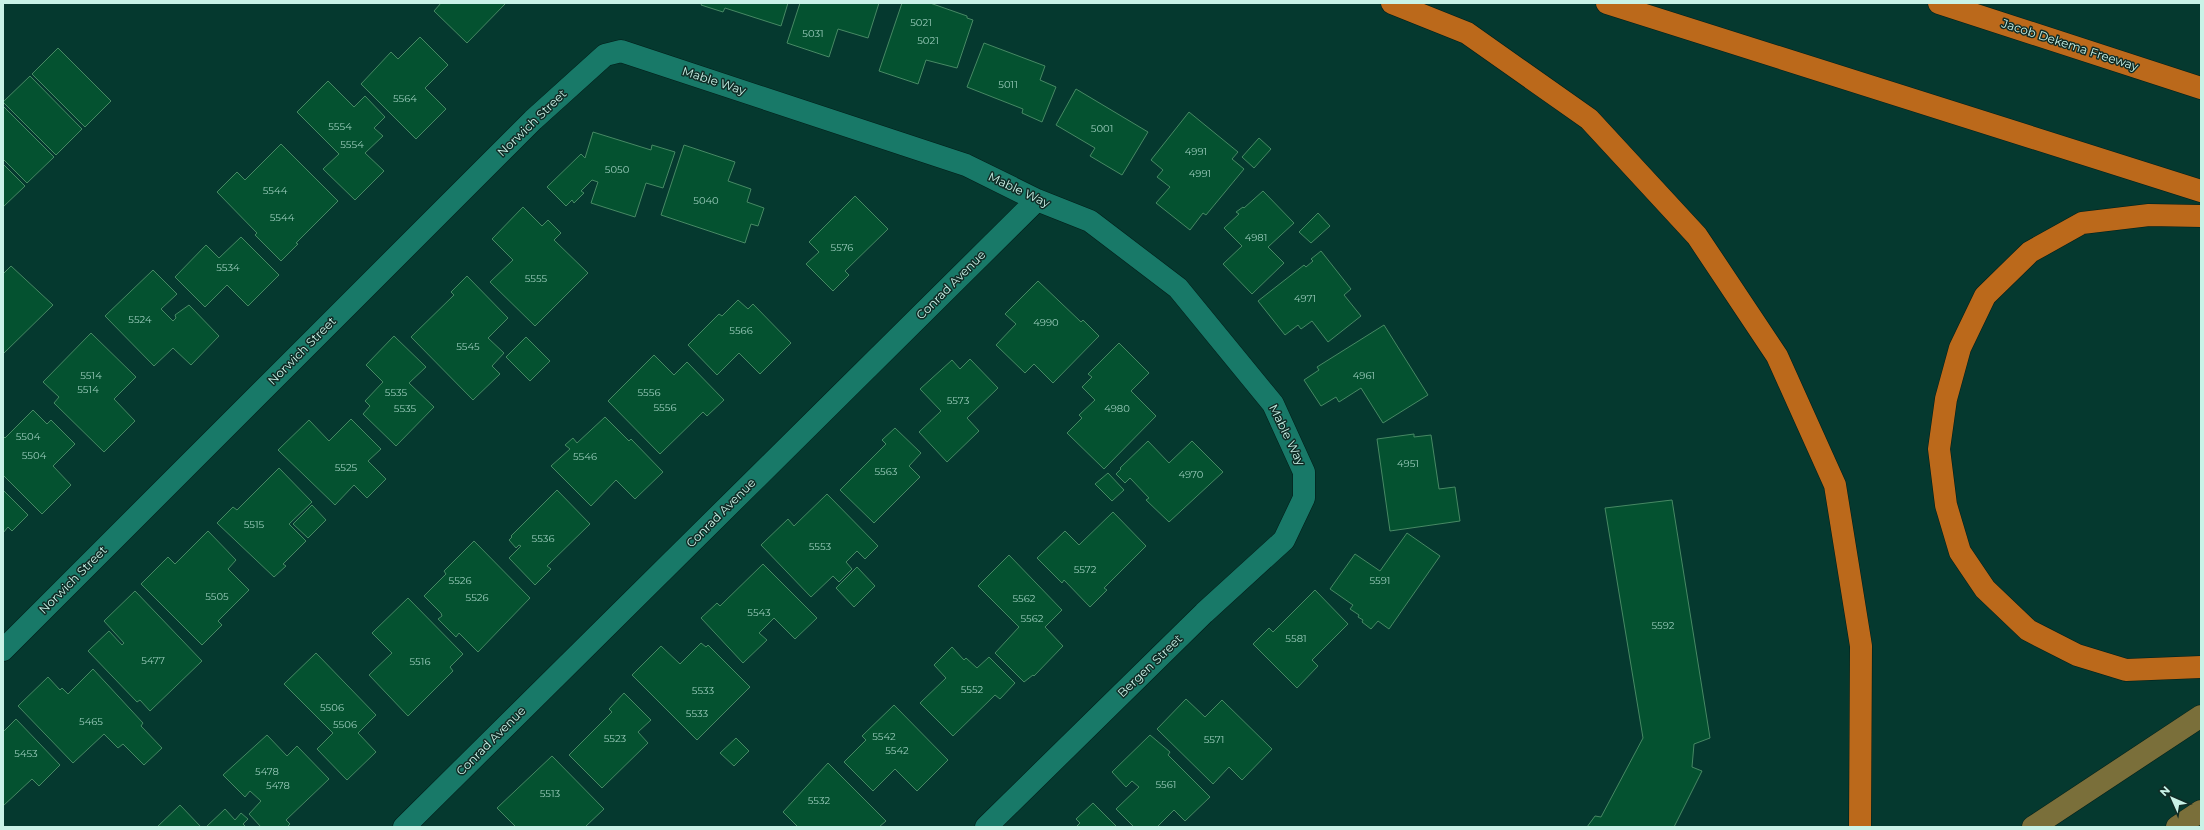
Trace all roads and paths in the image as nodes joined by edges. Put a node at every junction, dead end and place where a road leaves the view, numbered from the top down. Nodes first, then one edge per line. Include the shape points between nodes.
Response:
1 (1392, 3) edge
2 (1607, 3) edge
3 (1939, 3) edge
4 (605, 55) joint
5 (2201, 88) edge
6 (2201, 191) edge
7 (1037, 200) junction
8 (2201, 216) edge
9 (1304, 498) joint
10 (3, 650) edge
11 (2201, 667) edge
12 (2201, 716) edge
13 (2201, 811) edge
14 (404, 827) edge
15 (986, 827) edge
16 (1860, 827) edge
17 (2033, 827) edge
18 (2177, 827) edge

1 - 16 highway via 1467,33 1589,119 1697,236 1777,356 1835,485 1861,646
2 - 6 highway
3 - 5 highway, Jacob Dekema Freeway
4 - 7 street, Mable Way via 621,51 966,165
4 - 10 street, Norwich Street via 534,120
7 - 9 street, Mable Way via 1090,221 1178,288 1273,404 1304,472
7 - 14 street, Conrad Avenue
8 - 11 highway via 2148,215 2082,223 2030,252 1985,296 1960,348 1946,399 1939,449 1946,505 1960,552 1985,589 2028,630 2077,655 2126,670
9 - 15 street, Bergen Street via 1284,540 1204,613
12 - 17 main road
13 - 18 main road

